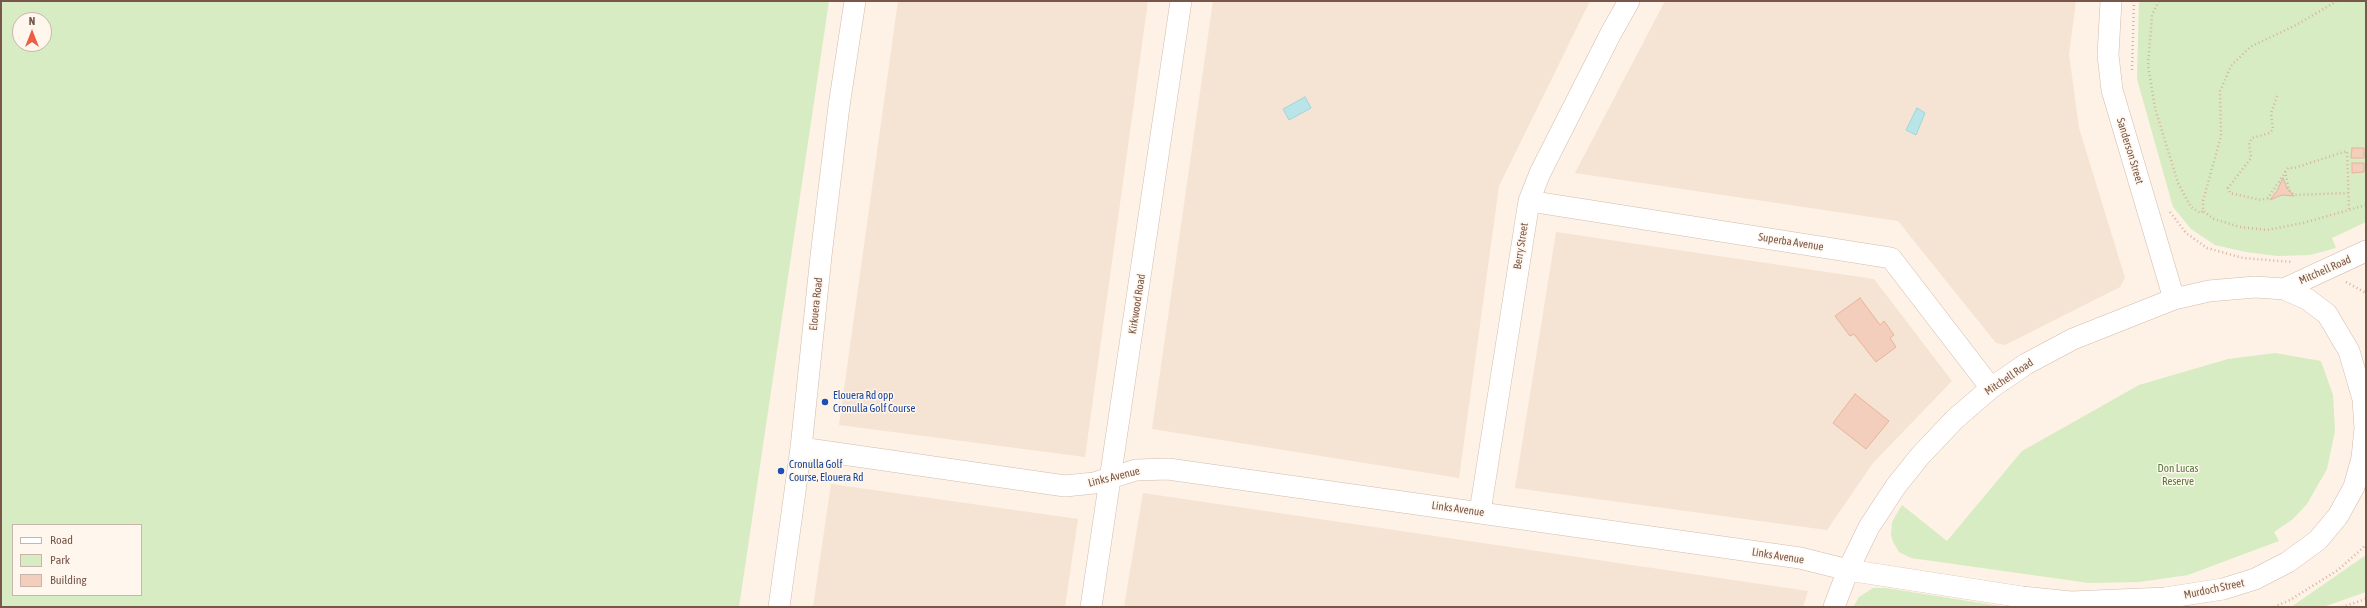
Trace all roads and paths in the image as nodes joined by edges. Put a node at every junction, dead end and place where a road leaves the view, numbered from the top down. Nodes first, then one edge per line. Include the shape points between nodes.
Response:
1 (855, 1) edge
2 (1181, 1) edge
3 (1629, 1) edge
4 (2111, 1) edge
5 (2134, 1) edge
6 (2158, 1) edge
7 (2337, 1) edge
8 (2132, 73) dead end
9 (2277, 96) dead end
10 (2285, 170) junction
11 (2348, 193) junction
12 (1529, 202) junction
13 (2366, 204) edge
14 (2169, 209) dead end
15 (2349, 210) junction
16 (2202, 211) junction
17 (2366, 251) edge
18 (2298, 262) dead end
19 (2344, 279) dead end
20 (2284, 289) junction
21 (2366, 293) edge
22 (2174, 298) junction
23 (2307, 298) joint
24 (1991, 388) junction
25 (801, 448) junction
26 (1111, 478) junction
27 (1480, 512) junction
28 (2366, 546) edge
29 (1848, 570) junction
30 (2366, 598) edge
31 (2163, 603) edge
32 (2113, 604) edge
33 (779, 607) edge
34 (1091, 607) edge
35 (1834, 607) edge
36 (2274, 607) edge
37 (2342, 607) edge

1 - 25 street, Elouera Road via 823,240
2 - 26 street, Kirkwood Road
3 - 12 street, Berry Street via 1554,146
4 - 22 street, Sanderson Street via 2108,55 2112,90
5 - 8 path
6 - 16 path via 2152,15 2148,65 2155,108 2178,184 2191,207 2200,213
7 - 16 path via 2298,24 2250,47 2231,66 2220,91 2221,136 2202,201
9 - 10 path via 2271,114 2273,130 2252,138 2249,143 2251,158 2228,188 2230,193 2261,200 2268,198
10 - 11 path via 2289,190 2294,195
10 - 11 path via 2347,151
11 - 15 path
12 - 24 street, Superba Avenue via 1891,258
12 - 27 street, Berry Street
13 - 15 path
14 - 18 path via 2186,233 2207,248 2244,258
15 - 16 path via 2267,230 2240,228 2214,219
17 - 20 street, Mitchell Road
19 - 21 path
20 - 22 street, Mitchell Road via 2255,287 2210,291
20 - 23 street, Mitchell Road
22 - 24 street, Mitchell Road via 2072,339 2026,364
23 - 31 street, Murdoch Street via 2327,314 2339,332 2356,373 2365,428 2362,458 2354,487 2338,516 2318,540 2288,562 2255,579
24 - 29 street, Mitchell Road via 1955,419 1906,474 1869,527
25 - 26 street, Links Avenue via 1066,486 1080,486
25 - 33 street, Elouera Road
26 - 27 street, Links Avenue via 1136,470 1168,469
26 - 34 street, Kirkwood Road
27 - 29 street, Links Avenue via 1800,558
28 - 36 path via 2338,570
29 - 32 street, Links Avenue via 2022,597
29 - 35 street, Mitchell Road
30 - 37 path
31 - 32 street, Murdoch Street

